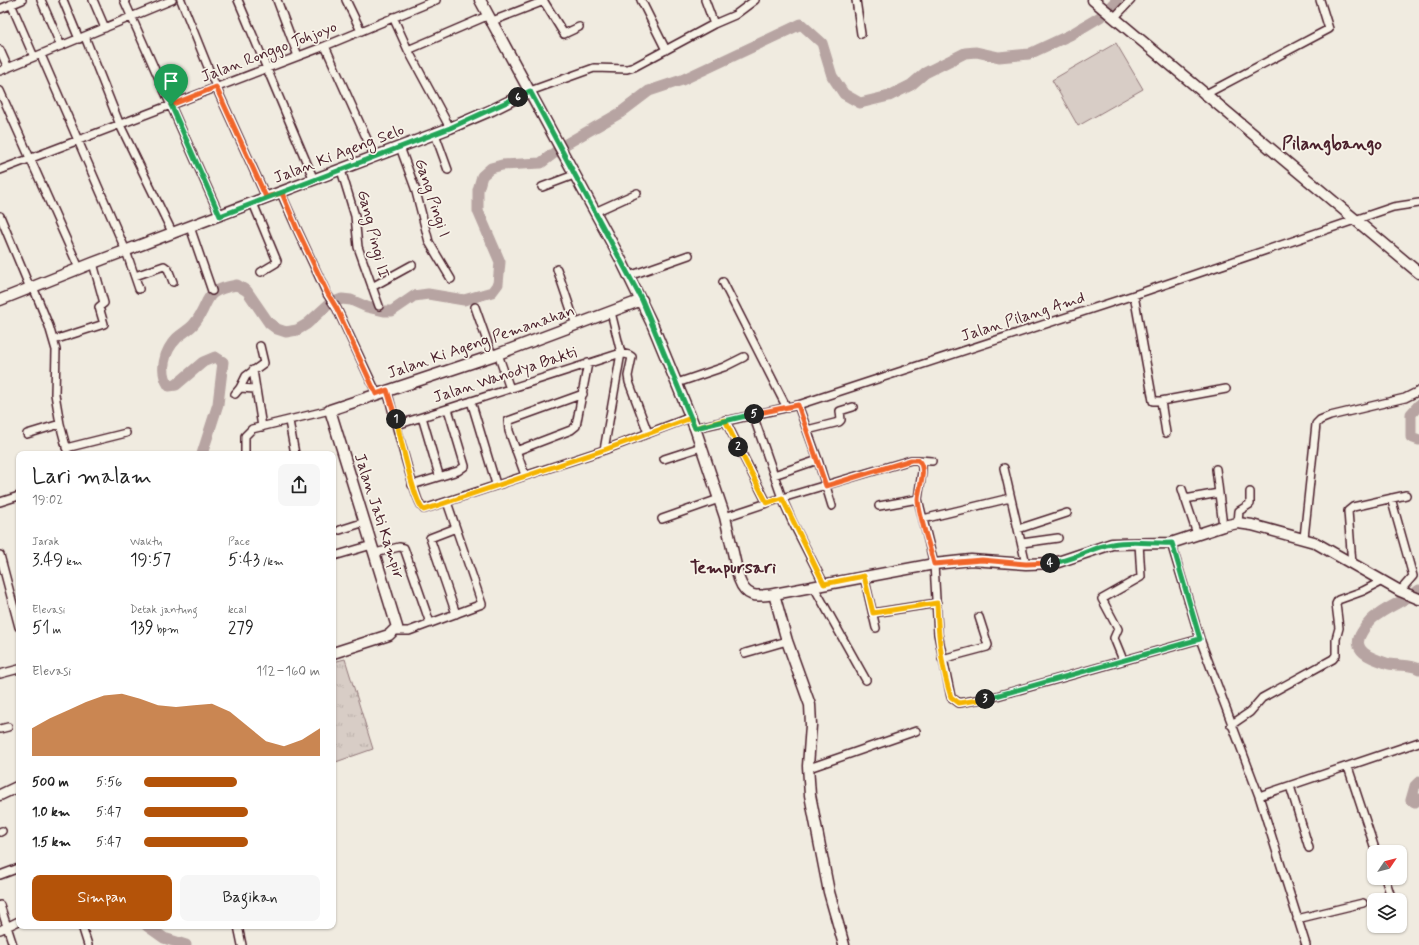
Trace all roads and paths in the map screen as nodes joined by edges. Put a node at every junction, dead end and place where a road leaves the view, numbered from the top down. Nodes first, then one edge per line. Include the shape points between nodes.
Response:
1 (22, 0) edge
2 (41, 0) edge
3 (63, 0) edge
4 (94, 0) edge
5 (124, 0) edge
6 (172, 0) edge
7 (181, 0) edge
8 (238, 0) edge
9 (277, 0) edge
10 (346, 0) edge
11 (436, 0) edge
12 (480, 0) edge
13 (641, 0) edge
14 (705, 0) edge
15 (755, 0) edge
16 (856, 0) edge
17 (1131, 0) edge
18 (1320, 0) edge
19 (543, 1) edge
20 (156, 3) edge
21 (1098, 3) edge
22 (11, 4) junction
23 (0, 8) edge
24 (393, 17) junction
25 (1113, 17) junction
26 (131, 18) junction
27 (489, 19) junction
28 (714, 24) junction
29 (579, 27) dead end
30 (105, 28) junction
31 (361, 31) junction
32 (861, 34) dead end
33 (82, 38) junction
34 (60, 46) junction
35 (325, 46) junction
36 (0, 50) edge
37 (408, 50) junction
38 (666, 50) junction
39 (38, 56) junction
40 (298, 56) junction
41 (8, 68) junction
42 (266, 68) junction
43 (0, 71) edge
44 (216, 87) junction
45 (0, 91) edge
46 (530, 91) junction
47 (1204, 95) junction
48 (171, 105) junction
49 (120, 125) junction
50 (450, 128) junction
51 (435, 134) junction
52 (78, 140) junction
53 (400, 147) junction
54 (375, 157) junction
55 (30, 159) junction
56 (0, 170) edge
57 (341, 170) junction
58 (448, 170) dead end
59 (574, 175) junction
60 (314, 180) junction
61 (542, 187) dead end
62 (282, 193) junction
63 (636, 193) dead end
64 (266, 197) junction
65 (253, 203) junction
66 (1419, 203) edge
67 (595, 212) junction
68 (0, 216) edge
69 (220, 216) junction
70 (1357, 220) junction
71 (190, 227) junction
72 (172, 234) junction
73 (126, 251) junction
74 (689, 255) dead end
75 (93, 263) junction
76 (412, 265) dead end
77 (79, 268) junction
78 (557, 269) dead end
79 (261, 272) dead end
80 (1419, 273) edge
81 (135, 276) junction
82 (629, 276) junction
83 (450, 279) dead end
84 (173, 282) dead end
85 (723, 282) dead end
86 (32, 287) junction
87 (372, 287) junction
88 (140, 289) dead end
89 (212, 291) dead end
90 (1134, 295) junction
91 (0, 300) edge
92 (642, 300) junction
93 (379, 306) dead end
94 (475, 307) dead end
95 (611, 312) junction
96 (576, 325) junction
97 (54, 340) junction
98 (260, 346) dead end
99 (621, 353) junction
100 (495, 355) junction
101 (744, 357) dead end
102 (588, 363) junction
103 (253, 370) junction
104 (677, 383) junction
105 (240, 388) junction
106 (255, 388) junction
107 (510, 389) junction
108 (1226, 389) dead end
109 (387, 390) junction
110 (1419, 391) edge
111 (235, 394) dead end
112 (376, 394) junction
113 (583, 394) junction
114 (471, 401) junction
115 (1161, 401) junction
116 (798, 405) junction
117 (853, 407) dead end
118 (448, 408) junction
119 (787, 408) junction
120 (330, 410) junction
121 (753, 415) junction
122 (422, 417) junction
123 (691, 418) junction
124 (289, 420) junction
125 (725, 420) junction
126 (60, 424) junction
127 (397, 424) junction
128 (262, 427) junction
129 (695, 428) junction
130 (807, 430) junction
131 (126, 433) dead end
132 (648, 433) junction
133 (1166, 433) dead end
134 (27, 434) dead end
135 (701, 447) junction
136 (604, 450) junction
137 (67, 451) edge
138 (245, 451) edge
139 (294, 451) edge
140 (516, 451) junction
141 (664, 459) dead end
142 (818, 460) junction
143 (918, 460) junction
144 (932, 461) dead end
145 (1004, 468) dead end
146 (1216, 469) dead end
147 (439, 475) junction
148 (525, 475) junction
149 (774, 475) junction
150 (412, 484) junction
151 (496, 484) junction
152 (826, 486) junction
153 (1182, 489) dead end
154 (1250, 492) dead end
155 (1219, 493) junction
156 (1406, 494) dead end
157 (16, 497) edge
158 (782, 498) junction
159 (1010, 498) junction
160 (1391, 498) junction
161 (719, 499) junction
162 (918, 499) junction
163 (1185, 499) junction
164 (0, 502) edge
165 (447, 502) junction
166 (767, 503) junction
167 (832, 506) dead end
168 (879, 506) dead end
169 (1067, 513) dead end
170 (725, 517) junction
171 (662, 519) dead end
172 (923, 519) junction
173 (365, 522) junction
174 (1238, 523) junction
175 (1223, 526) junction
176 (456, 528) junction
177 (1018, 529) junction
178 (340, 530) dead end
179 (1197, 534) junction
180 (1058, 538) dead end
181 (1304, 538) junction
182 (1022, 543) junction
183 (1139, 543) junction
184 (1172, 543) junction
185 (374, 549) junction
186 (0, 555) edge
187 (336, 556) edge
188 (934, 564) junction
189 (1026, 564) junction
190 (1352, 564) junction
191 (864, 576) junction
192 (1382, 581) junction
193 (819, 585) junction
194 (774, 594) junction
195 (1410, 596) edge
196 (937, 603) junction
197 (873, 613) junction
198 (456, 614) junction
199 (16, 616) edge
200 (979, 617) dead end
201 (430, 624) junction
202 (876, 628) dead end
203 (396, 631) junction
204 (1200, 639) junction
205 (787, 641) junction
206 (336, 652) edge
207 (745, 653) dead end
208 (942, 659) junction
209 (1123, 660) junction
210 (16, 670) edge
211 (0, 674) edge
212 (866, 680) dead end
213 (1231, 724) junction
214 (8, 726) dead end
215 (0, 729) edge
216 (916, 731) dead end
217 (1419, 742) edge
218 (1348, 767) junction
219 (809, 768) junction
220 (1290, 786) junction
221 (16, 787) edge
222 (1, 793) edge
223 (1259, 796) junction
224 (1374, 845) edge
225 (1309, 848) dead end
226 (16, 869) edge
227 (0, 875) edge
228 (1363, 903) dead end
229 (0, 906) edge
230 (1297, 919) junction
231 (16, 922) edge
232 (8, 926) junction
233 (83, 929) edge
234 (239, 929) edge
235 (0, 930) edge
236 (13, 945) edge
237 (88, 945) edge
238 (242, 945) edge
239 (844, 945) edge
240 (1306, 945) edge

1 - 22 street
2 - 34 street
3 - 33 street
4 - 30 street
5 - 26 street
6 - 20 street
7 - 44 street
8 - 42 street
9 - 40 street
10 - 31 street
11 - 24 street, Jalan Ronggo Tohjoyo
12 - 27 street
13 - 38 street
14 - 28 street
15 - 28 street via 735,15
16 - 32 street
17 - 25 street
18 - 47 street via 1329,29
19 - 27 street
19 - 29 street via 564,34
20 - 26 street
21 - 25 street
22 - 23 street
22 - 39 street
24 - 31 street, Jalan Ronggo Tohjoyo
24 - 37 street
25 - 47 street
26 - 30 street
26 - 48 street
27 - 37 street
27 - 46 street
28 - 38 street
30 - 33 street
31 - 35 street, Jalan Ronggo Tohjoyo
33 - 34 street
33 - 49 street
34 - 39 street
35 - 40 street, Jalan Ronggo Tohjoyo
35 - 54 street
36 - 41 street
37 - 50 street
38 - 46 street via 632,68 594,68
39 - 41 street
39 - 52 street
40 - 42 street, Jalan Ronggo Tohjoyo
41 - 43 street
42 - 44 street, Jalan Ronggo Tohjoyo
42 - 60 street
44 - 48 street, Jalan Ronggo Tohjoyo
44 - 64 street
45 - 55 street
46 - 50 street, Jalan Ki Ageng Selo
46 - 59 street
47 - 70 street
48 - 49 street, Jalan Ronggo Tohjoyo
48 - 69 street
49 - 52 street, Jalan Ronggo Tohjoyo
49 - 72 street
50 - 51 street, Jalan Ki Ageng Selo
51 - 53 street, Jalan Ki Ageng Selo
51 - 58 street
52 - 55 street, Jalan Ronggo Tohjoyo
52 - 73 street
53 - 54 street, Jalan Ki Ageng Selo
53 - 83 street, Gang Pingi I via 416,188 430,242
54 - 57 street, Jalan Ki Ageng Selo
55 - 56 street, Jalan Ronggo Tohjoyo
55 - 77 street
57 - 60 street, Jalan Ki Ageng Selo
57 - 87 street, Gang Pingi II via 354,209 358,247
59 - 61 street
59 - 67 street
60 - 62 street, Jalan Ki Ageng Selo
62 - 64 street, Jalan Ki Ageng Selo
62 - 112 street
63 - 67 street
64 - 65 street, Jalan Ki Ageng Selo
65 - 69 street, Jalan Ki Ageng Selo
65 - 79 street via 276,261
66 - 70 street, Jalan Pilang Amd via 1393,207
67 - 82 street
68 - 86 street
69 - 71 street, Jalan Ki Ageng Selo
70 - 80 street
70 - 90 street, Jalan Pilang Amd
71 - 72 street, Jalan Ki Ageng Selo
71 - 89 street
72 - 73 street, Jalan Ki Ageng Selo
73 - 75 street, Jalan Ki Ageng Selo
73 - 81 street
74 - 82 street
75 - 77 street, Jalan Ki Ageng Selo
75 - 97 street via 104,303 99,307 104,324
76 - 87 street
77 - 86 street, Jalan Ki Ageng Selo
78 - 96 street
81 - 84 street via 164,266
81 - 88 street
82 - 92 street
85 - 119 street
86 - 91 street, Jalan Ki Ageng Selo
86 - 97 street
87 - 93 street, Gang Pingi II
90 - 115 street via 1151,399 1155,402
90 - 116 street, Jalan Pilang Amd
92 - 95 street, Jalan Ki Ageng Pemanahan
92 - 104 street
94 - 100 street
95 - 96 street, Jalan Ki Ageng Pemanahan
95 - 99 street
96 - 100 street, Jalan Ki Ageng Pemanahan
97 - 126 street via 57,358 55,394
98 - 103 street via 264,363
99 - 102 street, Jalan Wanodya Bakti
99 - 132 street via 632,357 629,382
99 - 136 street
100 - 107 street
100 - 109 street, Jalan Ki Ageng Pemanahan
101 - 104 street via 724,367
102 - 107 street, Jalan Wanodya Bakti
102 - 113 street
103 - 105 street via 244,378
103 - 106 street
104 - 123 street
105 - 106 street
105 - 111 street
106 - 128 street
107 - 114 street, Jalan Wanodya Bakti
108 - 115 street
109 - 112 street, Jalan Ki Ageng Pemanahan
109 - 127 street
110 - 181 street via 1399,400 1330,416 1316,424
112 - 120 street, Jalan Ki Ageng Pemanahan
113 - 140 street via 578,422 574,428
113 - 140 street via 509,420 507,426
114 - 118 street, Jalan Wanodya Bakti
114 - 151 street
115 - 133 street
116 - 119 street, Jalan Pilang Amd
116 - 130 street
117 - 130 street via 840,411 840,422
118 - 122 street, Jalan Wanodya Bakti
118 - 147 street via 465,464 460,471
119 - 121 street, Jalan Pilang Amd
120 - 124 street
120 - 173 street, Jalan Jati Kampir
121 - 125 street, Jalan Pilang Amd
121 - 149 street
122 - 127 street, Jalan Wanodya Bakti
122 - 147 street
123 - 129 street
123 - 132 street
124 - 128 street
124 - 139 street
125 - 129 street, Jalan Pilang Amd
125 - 166 street
126 - 134 street
126 - 137 street
127 - 150 street
128 - 138 street via 252,429 245,436
129 - 135 street
130 - 142 street
131 - 137 street
132 - 136 street
135 - 141 street
135 - 161 street
136 - 148 street
140 - 148 street
142 - 149 street
142 - 152 street
143 - 144 street
143 - 152 street
143 - 162 street via 922,466
145 - 159 street
146 - 155 street
147 - 150 street
148 - 151 street
149 - 158 street
150 - 165 street via 420,507 424,510
151 - 165 street
152 - 158 street
152 - 167 street
153 - 163 street
154 - 174 street via 1250,504 1239,511
155 - 163 street
155 - 175 street
156 - 160 street
157 - 164 street
158 - 166 street
158 - 193 street
159 - 172 street
159 - 177 street
160 - 190 street via 1353,507 1348,511
160 - 195 street via 1413,576
161 - 170 street
161 - 171 street
162 - 168 street
162 - 172 street
163 - 179 street
165 - 176 street
166 - 170 street
169 - 177 street
170 - 194 street via 743,588 755,596
172 - 188 street
173 - 178 street
173 - 185 street, Jalan Jati Kampir
174 - 175 street
174 - 181 street
175 - 179 street
176 - 198 street via 431,537 430,540
176 - 198 street via 482,604
177 - 182 street
179 - 184 street
180 - 182 street
181 - 190 street via 1324,546
182 - 189 street
183 - 184 street
183 - 189 street via 1094,548 1056,563
183 - 209 street via 1142,576 1102,598 1118,629 1114,638
184 - 204 street
185 - 187 street
185 - 201 street via 404,548
185 - 203 street, Jalan Jati Kampir via 397,623
186 - 199 street
188 - 189 street via 982,560
188 - 191 street
188 - 196 street
190 - 192 street
191 - 193 street
191 - 197 street
192 - 195 street
192 - 213 street via 1338,600 1337,651 1330,662 1262,698 1250,712
193 - 194 street
193 - 212 street
194 - 205 street
196 - 197 street
196 - 208 street
197 - 202 street
198 - 201 street
200 - 208 street via 987,647
201 - 203 street via 404,632
203 - 206 street
204 - 209 street
204 - 213 street
205 - 207 street
205 - 219 street via 811,710
208 - 209 street via 951,697 962,703 993,697
210 - 211 street
213 - 223 street
214 - 215 street
216 - 219 street
217 - 218 street
218 - 220 street
218 - 224 street
219 - 239 street via 816,831 830,898
220 - 223 street
220 - 225 street
221 - 222 street
223 - 230 street
226 - 227 street
228 - 230 street
229 - 232 street
230 - 240 street
231 - 232 street
232 - 235 street
232 - 236 street
233 - 237 street
234 - 238 street

